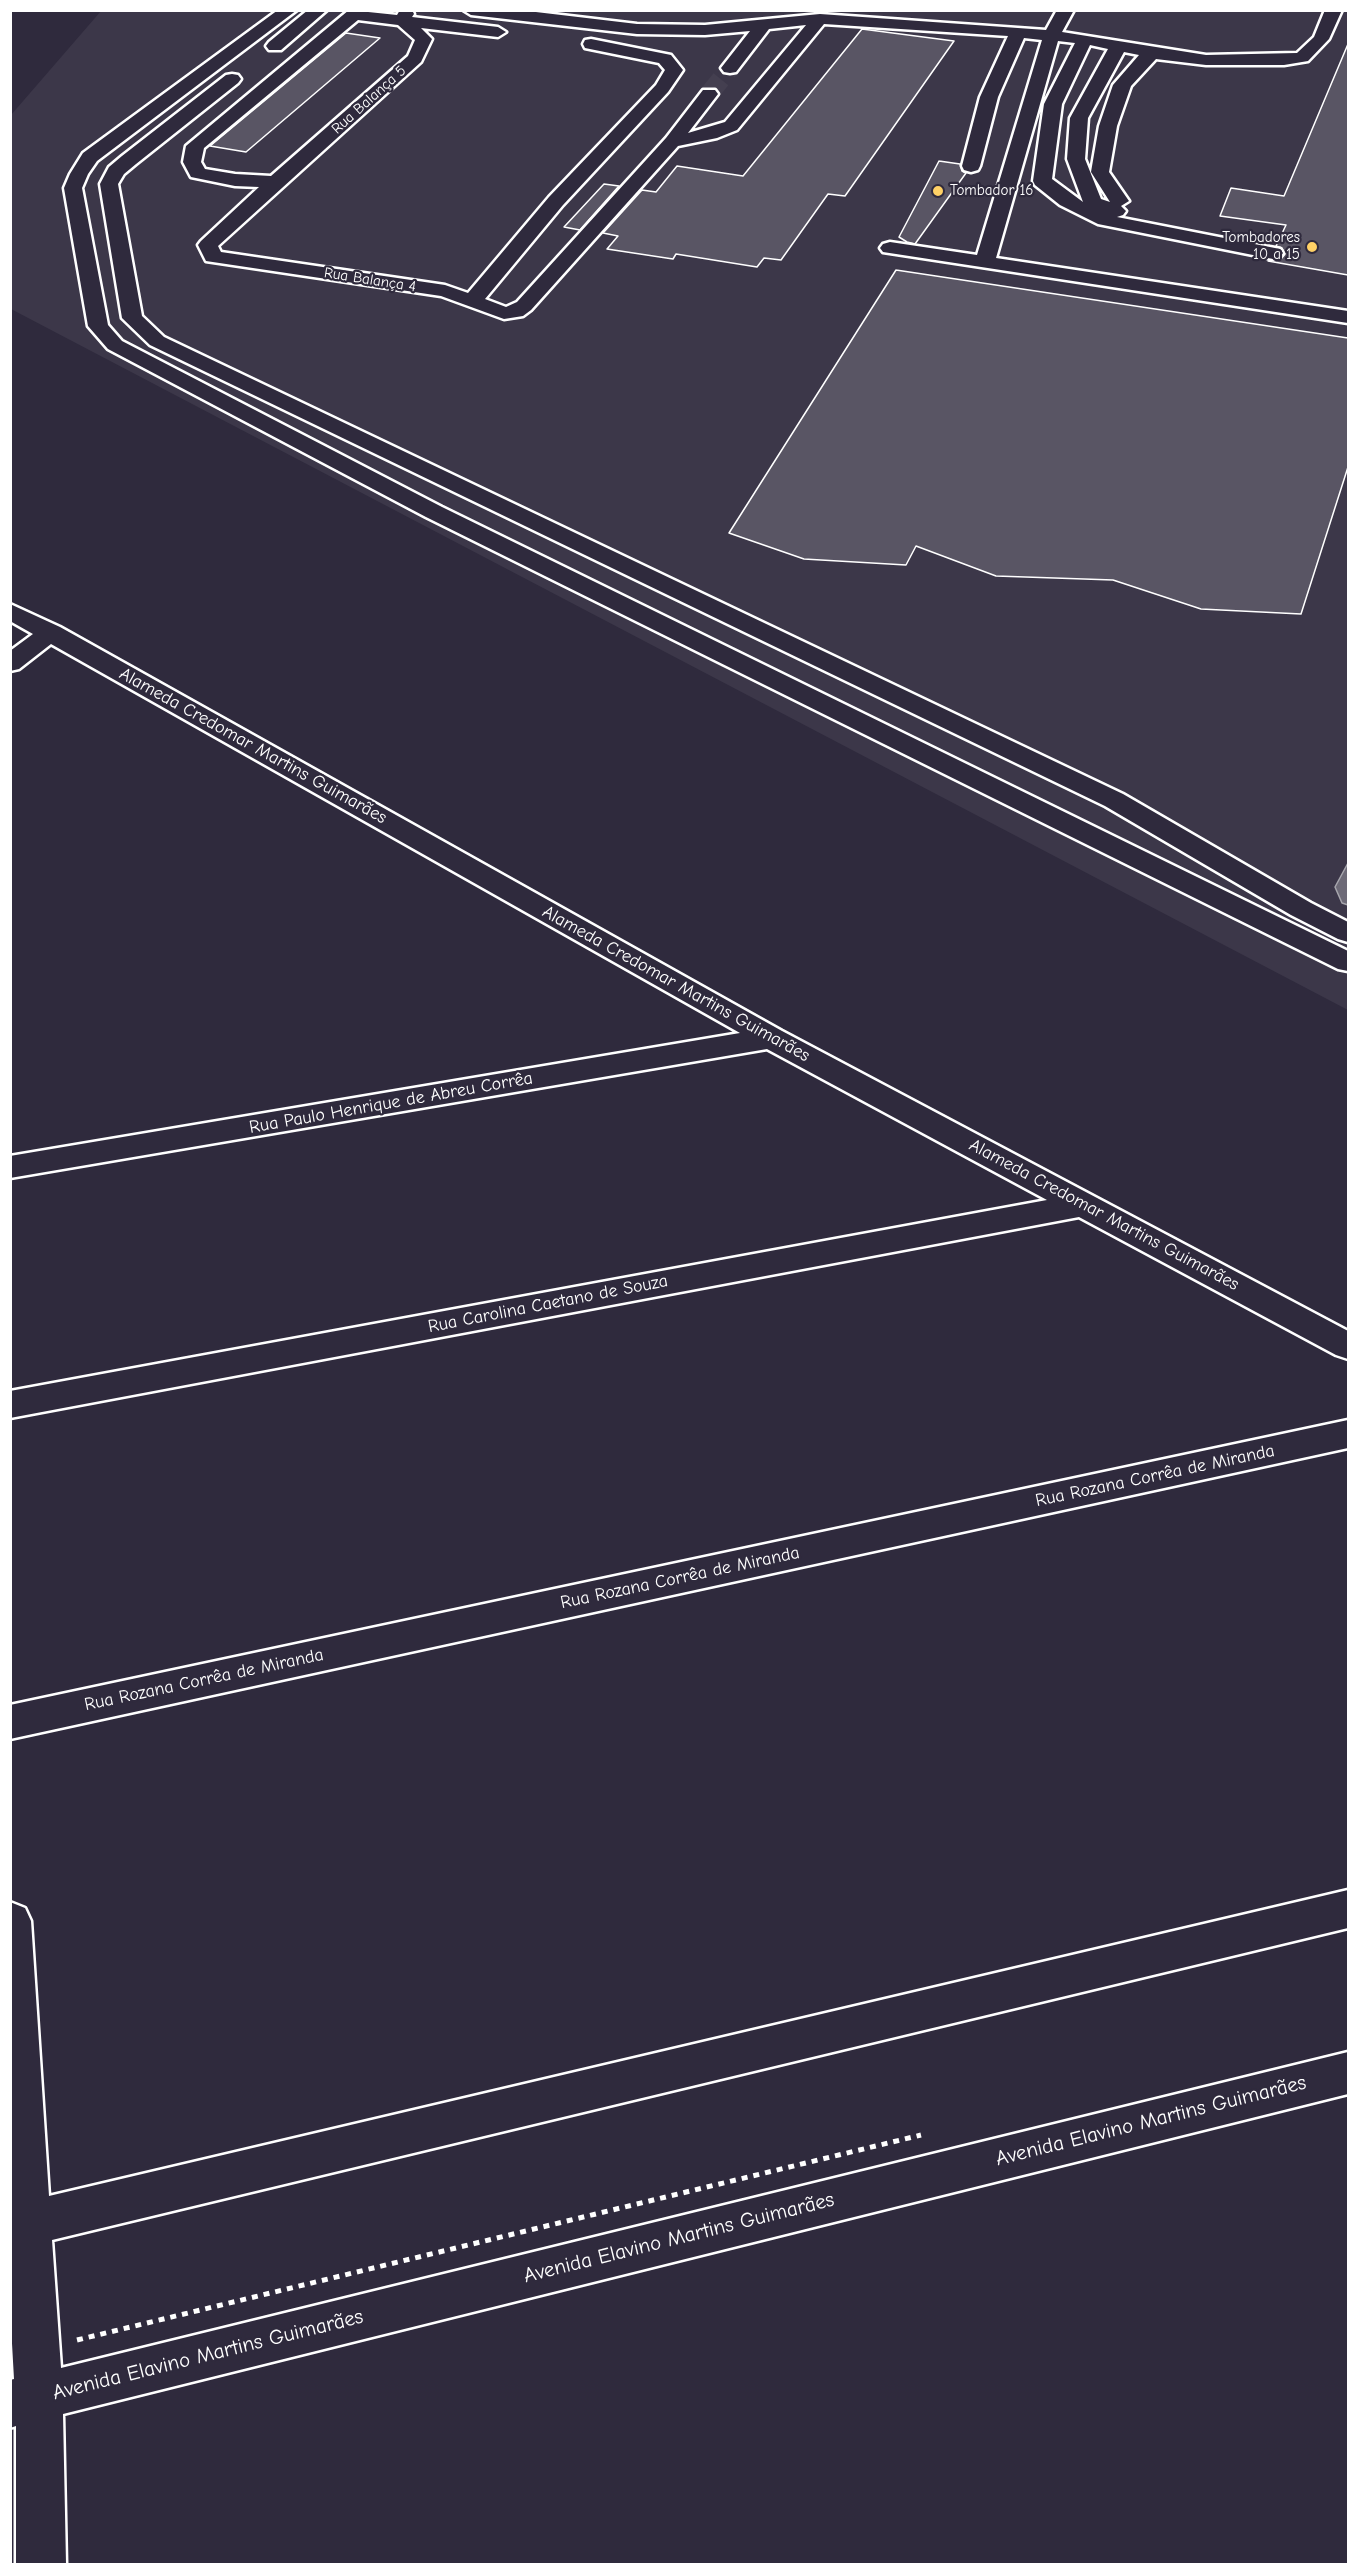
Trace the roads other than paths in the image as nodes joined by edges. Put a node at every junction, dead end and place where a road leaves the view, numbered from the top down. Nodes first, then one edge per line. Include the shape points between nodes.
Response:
1 (319, 10) edge
2 (471, 10) edge
3 (1066, 10) edge
4 (1334, 10) edge
5 (284, 12) edge
6 (357, 13) edge
7 (405, 15) edge
8 (866, 16) edge
9 (820, 19) junction
10 (764, 24) junction
11 (1018, 32) junction
12 (1052, 34) junction
13 (518, 35) dead end
14 (1085, 39) junction
15 (576, 42) dead end
16 (1118, 47) junction
17 (1152, 53) junction
18 (730, 68) tunnel mouth
19 (709, 94) tunnel mouth
20 (672, 142) junction
21 (971, 166) dead end
22 (274, 182) junction
23 (1210, 222) dead end
24 (890, 248) dead end
25 (985, 262) junction
26 (472, 301) junction
27 (1348, 317) edge
28 (10, 611) edge
29 (51, 633) junction
30 (10, 664) edge
31 (1348, 933) edge
32 (1348, 962) edge
33 (771, 1038) junction
34 (10, 1167) edge
35 (1085, 1204) junction
36 (1348, 1346) edge
37 (10, 1405) edge
38 (1348, 1434) edge
39 (10, 1722) edge
40 (1348, 1909) edge
41 (10, 1922) edge
42 (1348, 2073) edge
43 (20, 2225) edge
44 (25, 2401) edge
45 (41, 2565) edge

1 - 31 street via 129,160 109,184 132,318 156,341 1114,800
2 - 10 street via 637,29 705,30
3 - 12 street
4 - 17 street via 1321,39 1302,57 1206,60
5 - 32 street via 90,157 79,174 73,188 98,326 115,345 434,512
6 - 7 street
6 - 22 street via 195,146 192,162 198,173
7 - 13 street
7 - 22 street, Rua Balança 5 via 424,39 416,58
8 - 9 street
8 - 11 street
9 - 10 street
9 - 20 street via 731,126
10 - 18 street
11 - 12 street
11 - 21 street via 988,97
12 - 14 street
12 - 25 street
14 - 16 street
14 - 16 street via 1053,104 1042,182 1067,201 1105,220 1275,247 1136,220 1094,202 1076,159 1079,118
15 - 26 street via 665,59 674,70
16 - 17 street
17 - 23 street via 1122,85 1108,126 1100,172 1121,204
19 - 20 street, Rua Balança 4
20 - 26 street, Rua Balança 4 via 524,306 516,312 504,313
22 - 26 street, Rua Balança 4 via 208,245 213,257 445,291
24 - 25 street
25 - 27 street
28 - 29 street, Alameda Credomar Martins Guimarães
29 - 30 street
29 - 33 street, Alameda Credomar Martins Guimarães
33 - 34 street, Rua Paulo Henrique de Abreu Corrêa
33 - 35 street, Alameda Credomar Martins Guimarães
35 - 36 street, Alameda Credomar Martins Guimarães
35 - 37 street, Rua Carolina Caetano de Souza
38 - 39 street, Rua Rozana Corrêa de Miranda
40 - 43 street
41 - 43 street
42 - 44 street, Avenida Elavino Martins Guimarães
43 - 44 street via 36,2350
44 - 45 street

